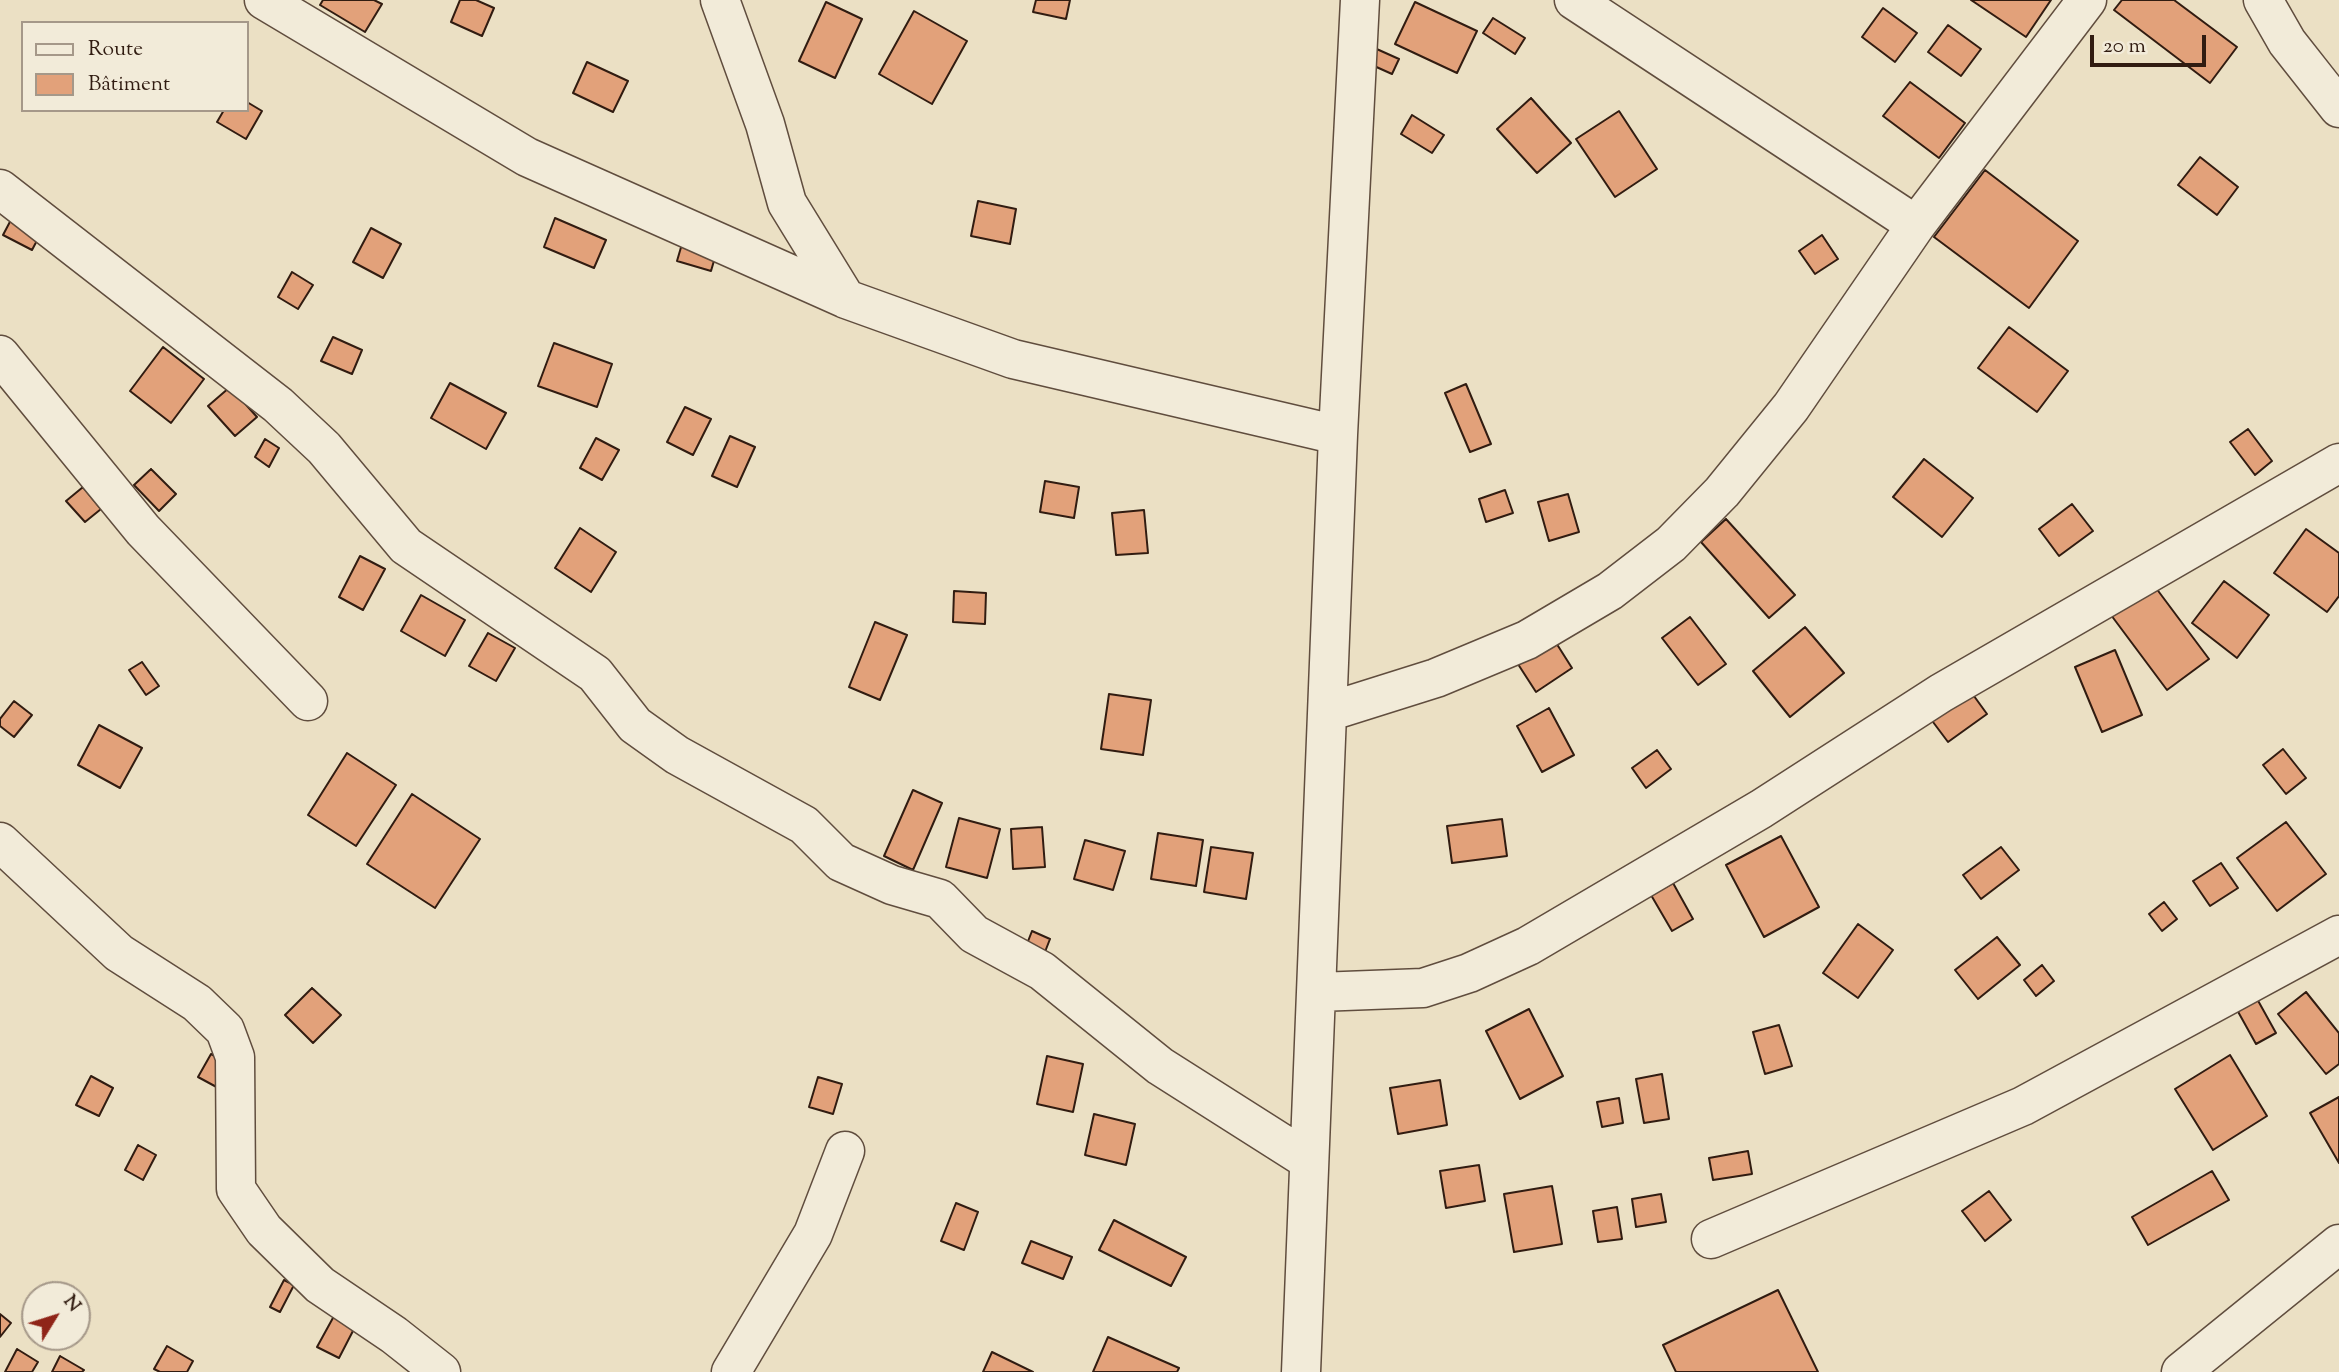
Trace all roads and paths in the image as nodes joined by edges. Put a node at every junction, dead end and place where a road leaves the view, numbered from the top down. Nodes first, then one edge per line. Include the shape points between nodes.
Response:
1 (264, 0) edge
2 (720, 0) edge
3 (1360, 0) edge
4 (1574, 0) edge
5 (2087, 0) edge
6 (2263, 0) edge
7 (2339, 108) edge
8 (0, 188) edge
9 (1916, 225) junction
10 (846, 299) junction
11 (0, 355) edge
12 (1338, 435) junction
13 (2339, 463) edge
14 (308, 701) dead end
15 (1328, 712) junction
16 (0, 842) edge
17 (2339, 935) edge
18 (1318, 992) junction
19 (845, 1151) dead end
20 (1308, 1160) junction
21 (1711, 1239) dead end
22 (2339, 1244) edge
23 (441, 1372) edge
24 (731, 1372) edge
25 (1301, 1372) edge
26 (2181, 1372) edge

1 - 10 street via 527,157
2 - 10 street via 765,124 787,203
3 - 12 street
4 - 9 street
5 - 9 street
6 - 7 street via 2287,42
8 - 20 street via 278,405 324,448 406,546 595,674 635,725 677,755 804,825 841,862 892,885 940,899 974,934 1042,971 1160,1066
9 - 15 street via 1791,407 1722,492 1671,544 1610,591 1527,640 1436,678
10 - 12 street via 1013,359
11 - 14 street via 143,530
12 - 15 street
13 - 18 street via 1941,693 1761,809 1528,946 1423,988
15 - 18 street
16 - 23 street via 119,953 197,1003 225,1030 235,1057 236,1189 264,1230 320,1285
17 - 21 street via 2023,1106
18 - 20 street
19 - 24 street via 813,1234
20 - 25 street
22 - 26 street

